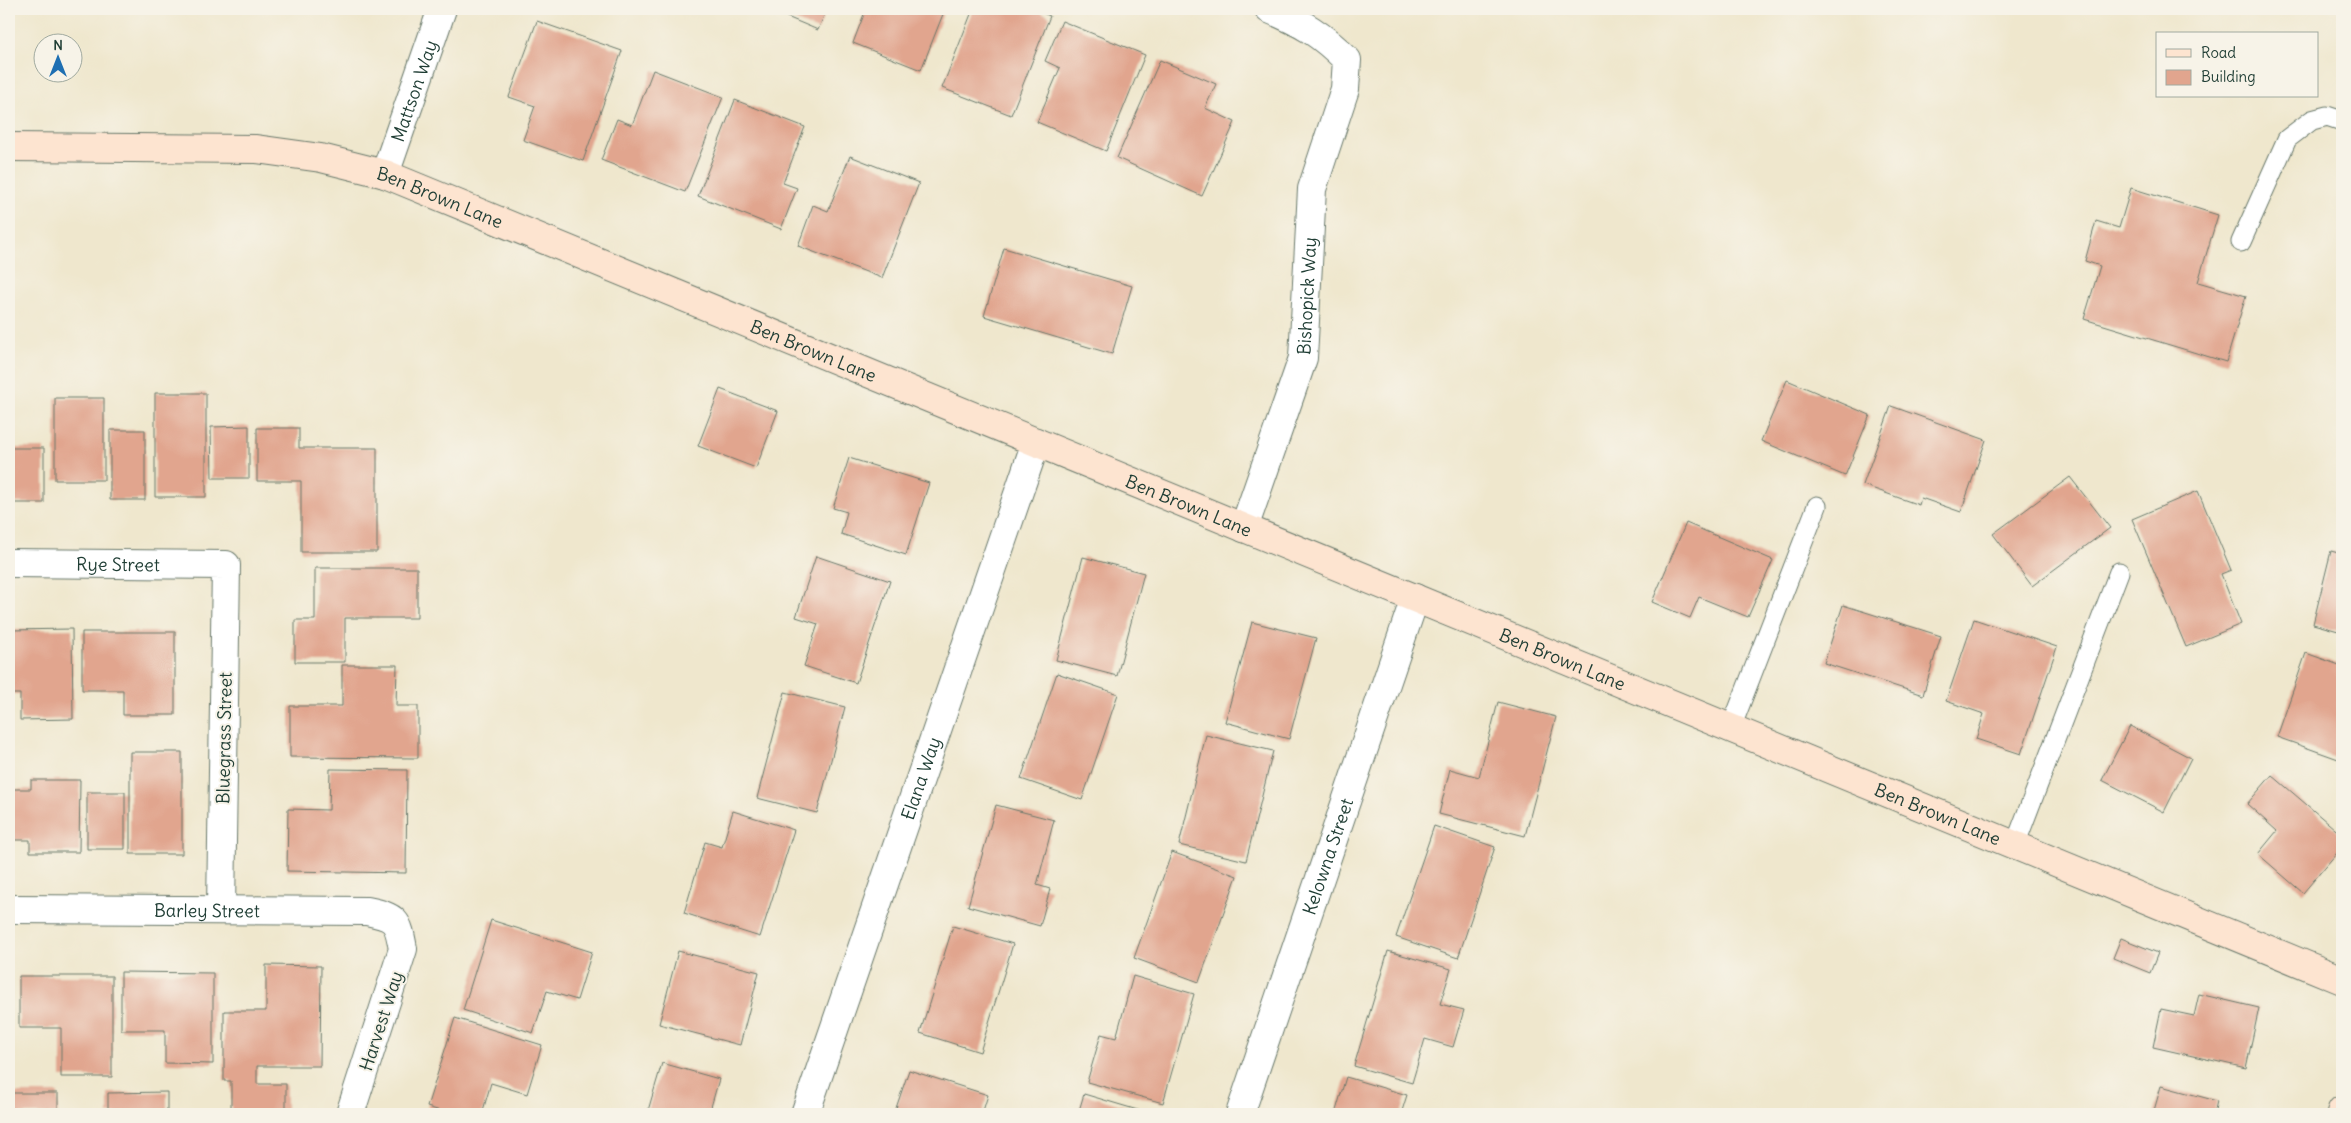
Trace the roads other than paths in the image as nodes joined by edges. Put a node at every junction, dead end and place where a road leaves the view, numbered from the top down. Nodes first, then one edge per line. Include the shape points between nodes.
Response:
1 (442, 9) edge
2 (1269, 9) edge
3 (2342, 121) edge
4 (9, 148) edge
5 (385, 174) junction
6 (2242, 242) dead end
7 (1036, 442) junction
8 (1817, 506) dead end
9 (1244, 528) junction
10 (9, 563) edge
11 (226, 565) joint
12 (2119, 572) dead end
13 (1416, 598) junction
14 (1731, 728) junction
15 (2014, 845) junction
16 (9, 908) edge
17 (221, 910) junction
18 (399, 928) joint
19 (2342, 980) edge
20 (2342, 1110) edge
21 (350, 1114) edge
22 (805, 1114) edge
23 (1240, 1114) edge
24 (2341, 1114) edge

1 - 5 street, Mattson Way
2 - 9 street, Bishopick Way via 1297,20 1324,38 1347,60 1345,89 1312,189 1303,358
3 - 6 lane via 2328,116 2312,120 2287,139
4 - 5 street, Ben Brown Lane via 256,149 322,158
5 - 7 street, Ben Brown Lane
7 - 9 street, Ben Brown Lane
7 - 22 street, Elana Way
8 - 14 lane
9 - 13 street, Ben Brown Lane
10 - 11 street, Rye Street
11 - 17 street, Bluegrass Street
12 - 15 lane
13 - 14 street, Ben Brown Lane
13 - 23 street, Kelowna Street
14 - 15 street, Ben Brown Lane
15 - 19 street, Ben Brown Lane
16 - 17 street, Barley Street
17 - 18 street, Barley Street via 368,912 388,915
18 - 21 street, Harvest Way via 403,949 398,969
20 - 24 street

